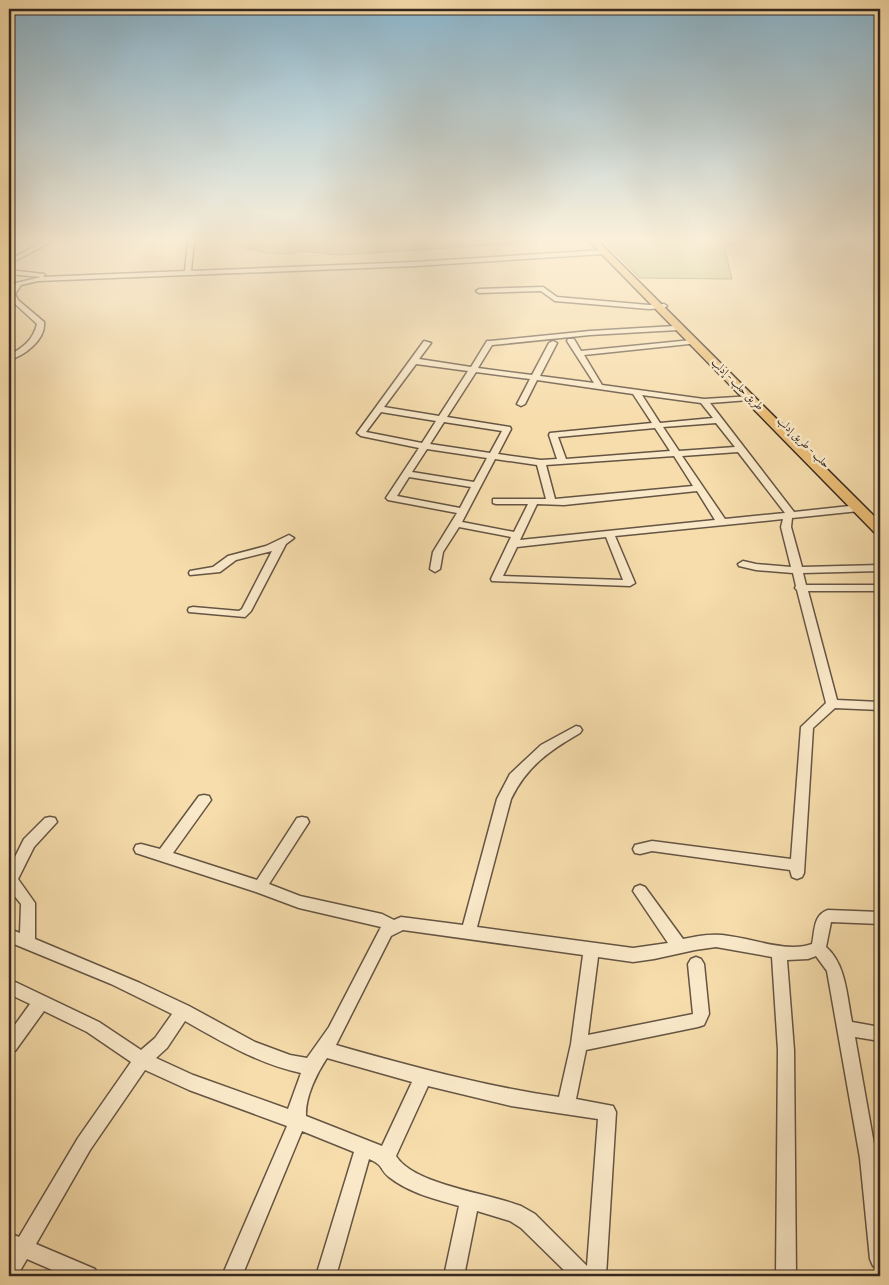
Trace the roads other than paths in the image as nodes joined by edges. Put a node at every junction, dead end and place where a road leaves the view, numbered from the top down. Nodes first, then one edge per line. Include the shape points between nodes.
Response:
1 (15, 300) edge
2 (570, 300) edge
3 (655, 300) edge
4 (661, 306) junction
5 (675, 328) dead end
6 (571, 341) dead end
7 (689, 342) dead end
8 (427, 344) dead end
9 (553, 344) dead end
10 (579, 353) junction
11 (9, 358) edge
12 (414, 361) junction
13 (473, 368) junction
14 (535, 377) junction
15 (600, 387) junction
16 (635, 392) junction
17 (752, 397) junction
18 (704, 401) junction
19 (521, 404) dead end
20 (378, 409) junction
21 (441, 419) junction
22 (717, 420) junction
23 (657, 425) junction
24 (424, 446) junction
25 (739, 449) junction
26 (676, 454) junction
27 (494, 455) junction
28 (563, 462) junction
29 (541, 463) junction
30 (406, 474) junction
31 (475, 485) junction
32 (699, 488) junction
33 (496, 501) dead end
34 (532, 503) junction
35 (551, 503) junction
36 (859, 508) junction
37 (461, 512) junction
38 (790, 515) junction
39 (880, 520) edge
40 (721, 521) junction
41 (456, 524) junction
42 (880, 530) edge
43 (609, 533) junction
44 (514, 539) junction
45 (744, 564) dead end
46 (880, 568) edge
47 (435, 569) dead end
48 (796, 569) junction
49 (194, 573) dead end
50 (800, 588) junction
51 (880, 588) edge
52 (193, 610) dead end
53 (832, 704) junction
54 (880, 706) edge
55 (576, 730) dead end
56 (204, 800) dead end
57 (50, 822) dead end
58 (302, 822) dead end
59 (140, 849) dead end
60 (640, 849) dead end
61 (163, 856) junction
62 (260, 887) junction
63 (640, 890) dead end
64 (880, 918) edge
65 (394, 928) junction
66 (469, 931) junction
67 (9, 935) edge
68 (27, 943) junction
69 (680, 947) junction
70 (591, 948) junction
71 (818, 949) junction
72 (779, 951) junction
73 (696, 964) dead end
74 (9, 986) edge
75 (41, 1002) junction
76 (183, 1011) junction
77 (845, 1028) junction
78 (880, 1034) edge
79 (579, 1044) junction
80 (9, 1046) edge
81 (324, 1049) junction
82 (142, 1060) junction
83 (311, 1067) junction
84 (423, 1078) junction
85 (566, 1105) junction
86 (298, 1121) junction
87 (364, 1147) junction
88 (386, 1157) junction
89 (470, 1200) junction
90 (15, 1245) edge
91 (880, 1259) edge
92 (9, 1271) edge
93 (88, 1276) edge
94 (232, 1276) edge
95 (326, 1276) edge
96 (454, 1276) edge
97 (583, 1276) edge
98 (596, 1276) edge
99 (786, 1276) edge

1 - 11 street via 41,324 39,335 22,352
2 - 4 street
3 - 4 highway, طريق حلب - إدلب
4 - 17 highway, طريق حلب - إدلب
5 - 13 street via 496,341 487,346
6 - 10 street
7 - 10 street
8 - 12 street
9 - 14 street
10 - 15 street
12 - 13 street
12 - 20 street
13 - 14 street
13 - 21 street
14 - 15 street
14 - 19 street
15 - 16 street
16 - 18 street
16 - 23 street
17 - 18 street
17 - 36 highway, طريق حلب - إدلب
17 - 39 highway, حلب - طريق إدلب
18 - 22 street
20 - 21 street
20 - 24 street via 361,433
21 - 24 street
21 - 27 street via 507,429
22 - 23 street
22 - 25 street
23 - 26 street
23 - 28 street via 553,435
24 - 27 street
24 - 30 street
25 - 26 street
25 - 38 street
26 - 28 street
26 - 32 street
27 - 29 street
27 - 31 street
28 - 29 street
29 - 35 street
30 - 31 street
30 - 37 street via 391,498
31 - 37 street
32 - 35 street
32 - 40 street
33 - 34 street
34 - 35 street
34 - 44 street
36 - 38 street
36 - 42 highway, طريق حلب - إدلب
37 - 41 street
38 - 40 street
38 - 48 street via 786,527
40 - 43 street
41 - 44 street
41 - 47 street via 438,552
43 - 44 street
43 - 44 street via 630,584 496,579
45 - 48 street via 752,568
46 - 48 street
48 - 50 street
49 - 52 street via 216,570 232,558 285,541 241,615
50 - 51 street
50 - 53 street
53 - 54 street
53 - 60 street via 806,728 794,868 652,846
55 - 66 street via 545,748 515,778 504,798
56 - 61 street
57 - 68 street via 30,843 10,880 28,903
58 - 62 street
59 - 61 street
61 - 62 street
62 - 65 street via 299,902 382,920
63 - 69 street
64 - 71 street via 828,916 822,923
65 - 66 street via 401,923
65 - 81 street via 386,932
66 - 70 street
67 - 68 street
68 - 76 street
69 - 70 street via 634,955
69 - 72 street via 718,941
70 - 79 street
71 - 72 street via 801,953
71 - 77 street via 834,970
72 - 99 street via 786,1050
73 - 79 street via 701,1014 698,1020
74 - 75 street
75 - 80 street
75 - 82 street via 93,1027
76 - 82 street via 160,1043
76 - 83 street via 247,1046
77 - 78 street
77 - 91 street via 869,1158
79 - 85 street
81 - 83 street
81 - 84 street
82 - 86 street via 190,1082
82 - 90 street
83 - 86 street via 297,1108
84 - 85 street via 511,1098
84 - 88 street
85 - 98 street via 602,1110 608,1117
86 - 87 street
86 - 94 street
87 - 88 street
87 - 95 street
88 - 89 street via 403,1177 421,1186
89 - 96 street
89 - 97 street via 514,1213 528,1221
90 - 92 street
90 - 93 street

